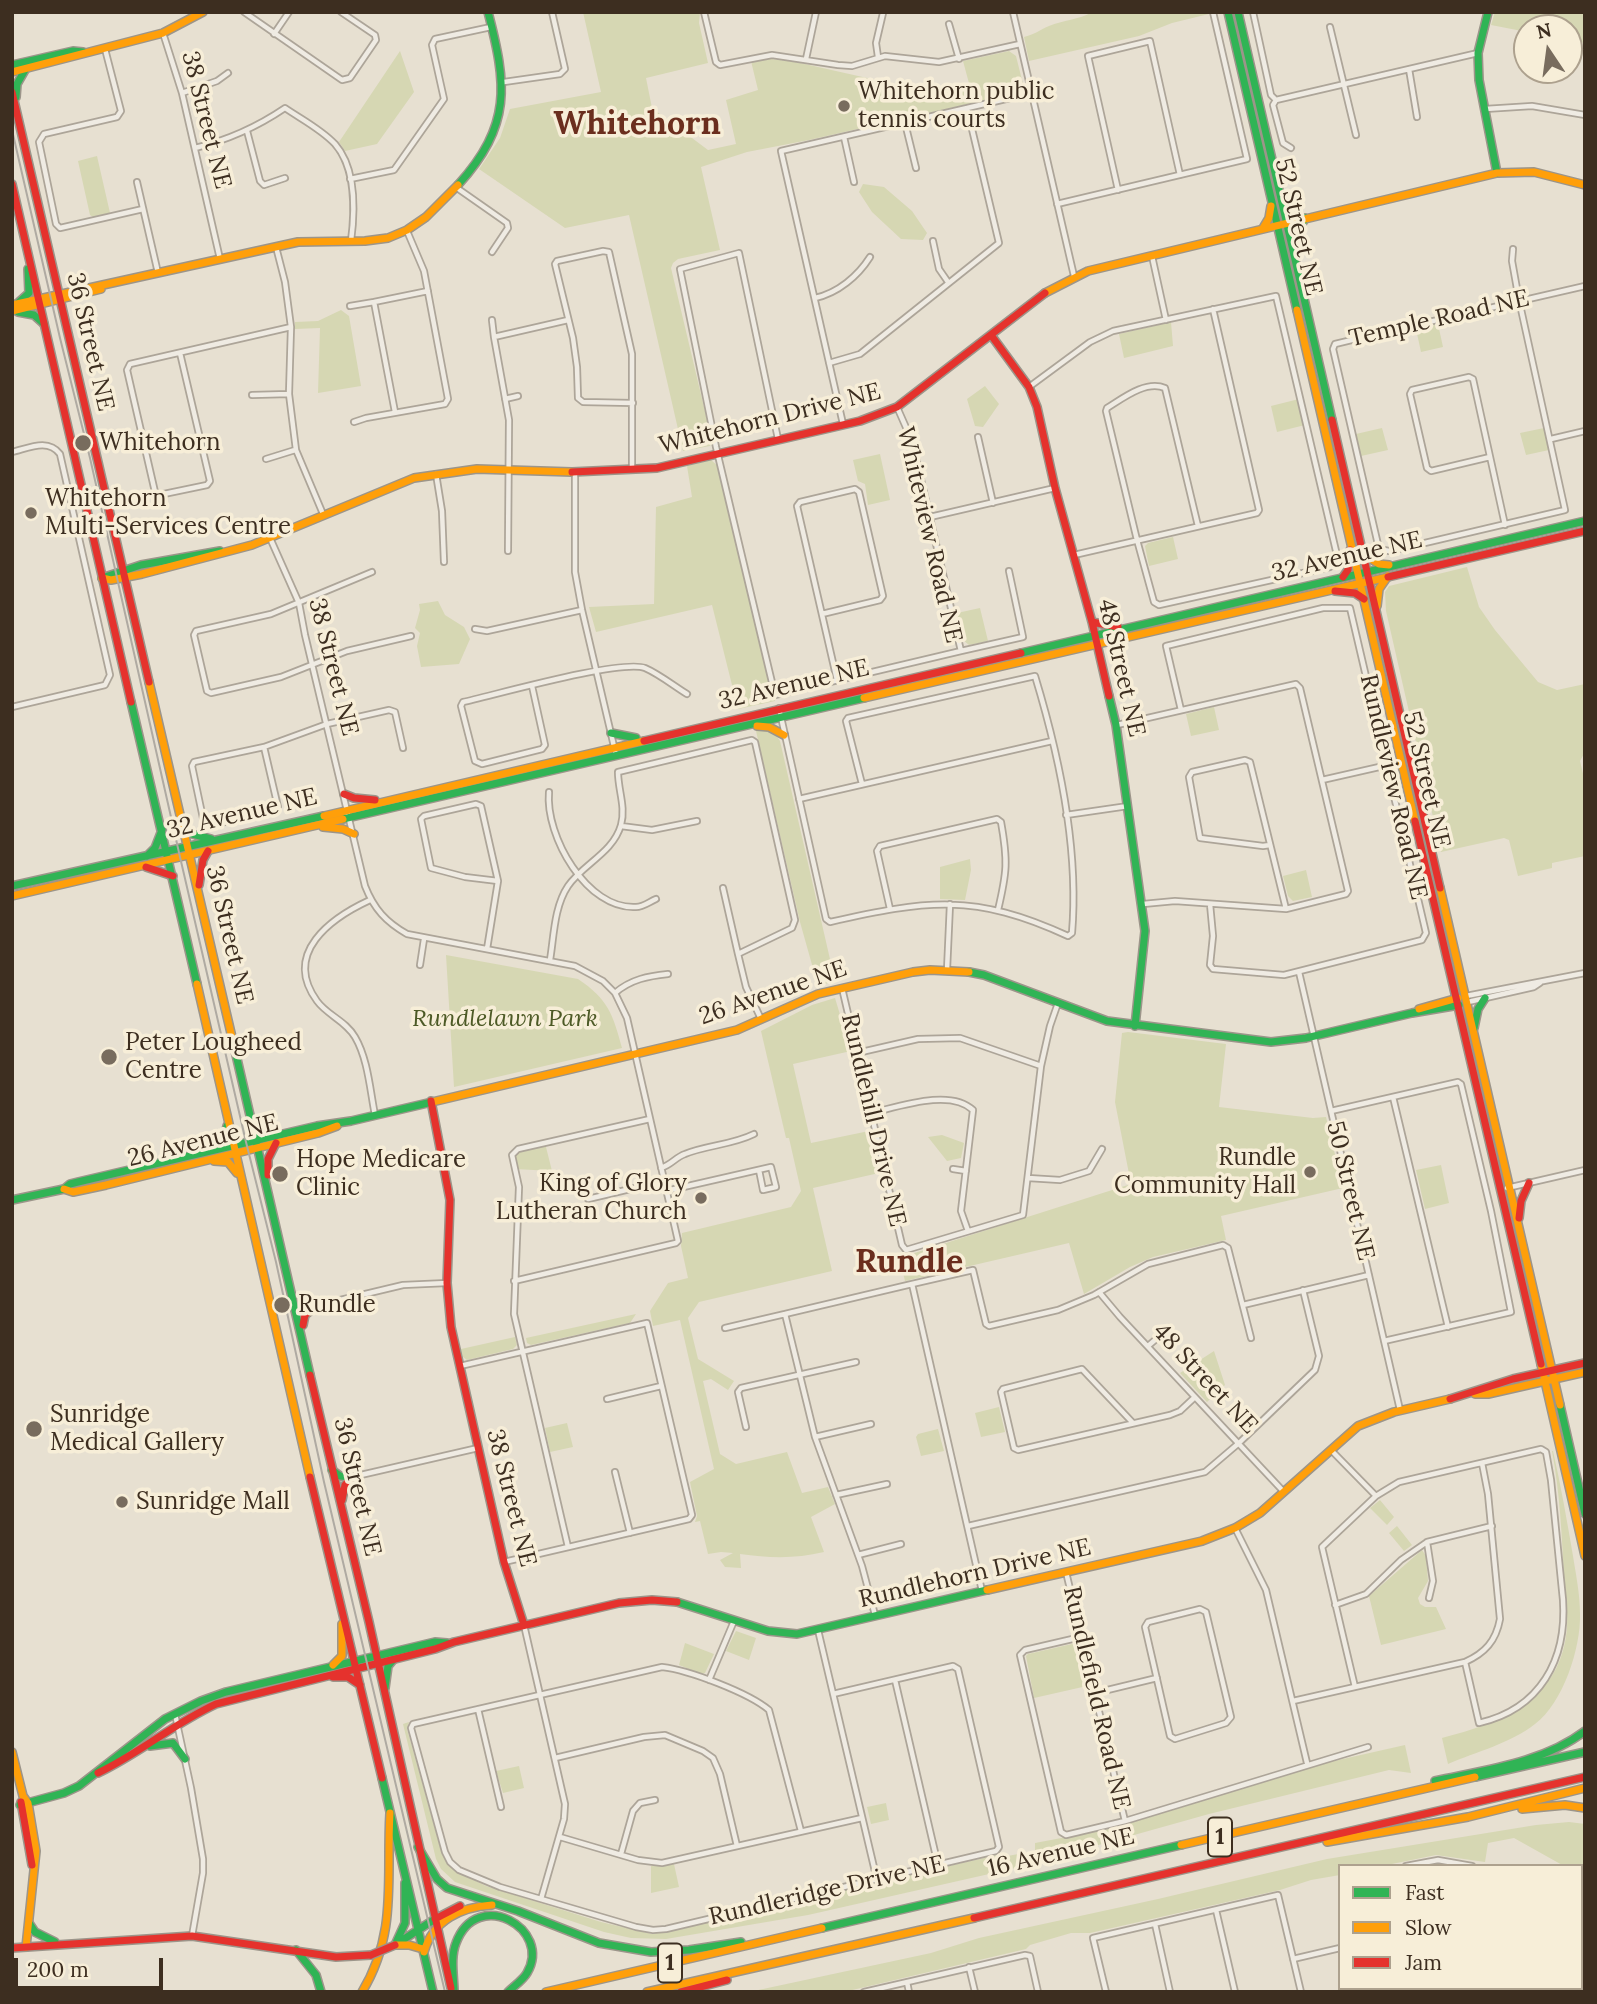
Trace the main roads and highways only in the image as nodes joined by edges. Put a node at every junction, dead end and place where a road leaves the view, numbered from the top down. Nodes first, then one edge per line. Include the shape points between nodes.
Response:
1 (203, 12) edge
2 (488, 12) edge
3 (1228, 12) edge
4 (1238, 12) edge
5 (1488, 12) edge
6 (84, 52) junction
7 (12, 65) edge
8 (25, 69) junction
9 (12, 72) edge
10 (12, 92) edge
11 (15, 104) junction
12 (1497, 173) junction
13 (12, 184) edge
14 (1585, 185) edge
15 (1271, 199) junction
16 (1305, 218) junction
17 (1287, 222) junction
18 (1277, 225) junction
19 (1263, 228) junction
20 (29, 258) junction
21 (1295, 258) junction
22 (111, 285) junction
23 (75, 296) junction
24 (60, 297) junction
25 (40, 301) junction
26 (14, 308) edge
27 (65, 322) junction
28 (45, 325) junction
29 (991, 335) junction
30 (1585, 521) edge
31 (1585, 531) edge
32 (1350, 539) junction
33 (236, 549) junction
34 (1363, 554) junction
35 (1396, 565) junction
36 (1368, 572) junction
37 (125, 573) junction
38 (142, 574) junction
39 (1358, 574) junction
40 (1388, 576) junction
41 (1343, 577) junction
42 (102, 578) junction
43 (1370, 581) junction
44 (1360, 583) junction
45 (1331, 590) junction
46 (131, 598) junction
47 (1364, 599) junction
48 (1376, 610) junction
49 (1093, 622) junction
50 (1129, 627) junction
51 (1095, 635) junction
52 (1098, 645) junction
53 (745, 726) junction
54 (611, 733) road end
55 (784, 734) road end
56 (647, 739) junction
57 (344, 794) road end
58 (382, 802) junction
59 (315, 826) junction
60 (162, 830) junction
61 (185, 832) junction
62 (354, 834) road end
63 (219, 839) junction
64 (190, 851) junction
65 (208, 851) junction
66 (147, 856) junction
67 (168, 856) junction
68 (142, 866) junction
69 (173, 876) junction
70 (12, 886) edge
71 (198, 889) junction
72 (12, 896) edge
73 (1485, 998) road end
74 (1466, 1000) junction
75 (1457, 1002) junction
76 (1135, 1026) junction
77 (1473, 1032) junction
78 (431, 1101) junction
79 (225, 1107) junction
80 (351, 1121) junction
81 (276, 1143) junction
82 (257, 1144) junction
83 (217, 1149) junction
84 (235, 1149) junction
85 (202, 1160) junction
86 (1529, 1183) road end
87 (267, 1186) junction
88 (64, 1189) junction
89 (244, 1189) junction
90 (12, 1200) edge
91 (1518, 1226) junction
92 (293, 1298) junction
93 (303, 1340) junction
94 (1585, 1363) edge
95 (1551, 1370) junction
96 (1542, 1372) junction
97 (1585, 1372) edge
98 (1554, 1379) junction
99 (1544, 1382) junction
100 (1471, 1394) junction
101 (332, 1470) junction
102 (1585, 1514) edge
103 (343, 1515) junction
104 (1585, 1556) edge
105 (343, 1613) junction
106 (524, 1625) junction
107 (451, 1643) junction
108 (377, 1659) junction
109 (394, 1660) junction
110 (355, 1664) junction
111 (330, 1667) junction
112 (312, 1679) junction
113 (360, 1685) junction
114 (384, 1692) junction
115 (1585, 1731) edge
116 (140, 1749) junction
117 (1585, 1751) edge
118 (12, 1752) edge
119 (185, 1759) road end
120 (99, 1773) junction
121 (1585, 1777) edge
122 (1585, 1788) edge
123 (23, 1801) junction
124 (1585, 1808) edge
125 (1332, 1810) junction
126 (1503, 1810) junction
127 (390, 1813) junction
128 (418, 1847) junction
129 (1277, 1848) junction
130 (405, 1878) junction
131 (492, 1902) junction
132 (504, 1906) junction
133 (29, 1921) junction
134 (436, 1923) junction
135 (418, 1931) junction
136 (795, 1935) junction
137 (59, 1944) junction
138 (395, 1945) junction
139 (26, 1947) junction
140 (12, 1948) edge
141 (296, 1950) junction
142 (423, 1951) junction
143 (773, 1964) junction
144 (321, 1992) edge
145 (362, 1992) edge
146 (433, 1992) edge
147 (453, 1992) edge
148 (508, 1992) edge
149 (546, 1992) edge
150 (648, 1992) edge
151 (681, 1992) edge

1 - 6 main road via 163,33
2 - 22 main road via 503,82 498,120 457,187 436,211 407,231 370,241 300,242
3 - 15 main road, 52 Street NE
4 - 17 main road, 52 Street NE
5 - 12 main road via 1478,53 1479,80
6 - 7 main road
6 - 8 main road
8 - 9 main road
8 - 11 main road via 17,84
10 - 11 main road, 36 Street NE
11 - 24 main road, 36 Street NE
12 - 14 main road, Whitehorn Drive NE via 1534,172
12 - 16 main road, Whitehorn Drive NE
13 - 20 main road, 36 Street NE
15 - 18 main road, 52 Street NE
15 - 19 main road
16 - 17 main road, Whitehorn Drive NE
16 - 21 main road via 1297,235
17 - 18 main road, Whitehorn Drive NE
17 - 21 main road, 52 Street NE
18 - 19 main road, Whitehorn Drive NE
18 - 32 main road, 52 Street NE
19 - 29 main road, Whitehorn Drive NE via 1074,276 1051,288
20 - 25 main road, 36 Street NE
20 - 26 main road via 29,293
21 - 34 main road, 52 Street NE
22 - 23 main road
22 - 24 main road
23 - 24 main road
23 - 27 main road
24 - 25 main road
24 - 27 main road, 36 Street NE
25 - 26 main road
25 - 28 main road, 36 Street NE
26 - 28 main road
27 - 37 main road, 36 Street NE
28 - 42 main road, 36 Street NE
29 - 33 main road, Whitehorn Drive NE via 897,407 870,418 657,468 436,474 394,485
29 - 49 main road, 48 Street NE via 1029,387 1037,407
30 - 35 main road, 32 Avenue NE
31 - 40 main road, 32 Avenue NE
32 - 39 main road, 52 Street NE
32 - 41 main road via 1348,570
33 - 37 main road, Whitehorn Drive NE
33 - 38 main road, Whitehorn Drive NE
34 - 35 main road via 1379,564
34 - 36 main road, 52 Street NE
35 - 36 main road, 32 Avenue NE
36 - 39 main road, 32 Avenue NE
36 - 43 main road, 52 Street NE
37 - 38 main road, Whitehorn Drive NE
37 - 42 main road, Whitehorn Drive NE via 111,580
37 - 46 main road, 36 Street NE
38 - 46 main road
39 - 41 main road, 32 Avenue NE
39 - 44 main road, 52 Street NE
40 - 43 main road, 32 Avenue NE
40 - 48 main road via 1379,589
41 - 50 main road, 32 Avenue NE
42 - 60 main road, 36 Street NE
43 - 44 main road, 32 Avenue NE
43 - 48 main road, 52 Street NE
44 - 45 main road, 32 Avenue NE
44 - 47 main road, 52 Street NE
45 - 47 main road
45 - 52 main road, 32 Avenue NE
46 - 61 main road, 36 Street NE
47 - 75 main road, 52 Street NE
48 - 74 main road, 52 Street NE
49 - 50 main road
49 - 51 main road, 48 Street NE
50 - 51 main road, 32 Avenue NE
51 - 52 main road, 48 Street NE
51 - 56 main road, 32 Avenue NE
52 - 53 main road, 32 Avenue NE
52 - 76 main road, 48 Street NE via 1116,725 1143,904 1145,948
53 - 55 main road via 769,727
53 - 59 main road, 32 Avenue NE
54 - 56 main road
56 - 58 main road, 32 Avenue NE
57 - 58 main road
58 - 63 main road, 32 Avenue NE
59 - 62 main road
59 - 65 main road, 32 Avenue NE
60 - 66 main road
60 - 67 main road, 36 Street NE
61 - 63 main road
61 - 64 main road, 36 Street NE
63 - 64 main road, 32 Avenue NE
64 - 65 main road, 32 Avenue NE
64 - 67 main road, 32 Avenue NE
64 - 71 main road, 36 Street NE
65 - 71 main road
66 - 67 main road, 32 Avenue NE
66 - 70 main road, 32 Avenue NE
67 - 68 main road, 32 Avenue NE
67 - 69 main road, 36 Street NE
68 - 69 main road
68 - 72 main road, 32 Avenue NE
69 - 79 main road, 36 Street NE
71 - 82 main road, 36 Street NE
73 - 77 main road
74 - 75 main road, 26 Avenue NE
74 - 77 main road, 52 Street NE
75 - 76 main road, 26 Avenue NE via 1313,1037 1271,1042
75 - 96 main road, 52 Street NE
76 - 78 main road, 26 Avenue NE via 1101,1019 985,975 913,972 810,997 737,1030
77 - 91 main road, 52 Street NE
78 - 80 main road, 26 Avenue NE
78 - 106 main road, 38 Street NE via 450,1200 447,1283 451,1327 504,1562
79 - 83 main road via 226,1134
79 - 84 main road, 36 Street NE
80 - 81 main road, 26 Avenue NE
80 - 82 main road, 26 Avenue NE via 317,1125
81 - 82 main road, 26 Avenue NE
81 - 87 main road via 268,1159
82 - 84 main road, 26 Avenue NE
82 - 87 main road, 36 Street NE
83 - 84 main road, 26 Avenue NE
83 - 88 main road, 26 Avenue NE
84 - 85 main road, 26 Avenue NE
84 - 89 main road, 36 Street NE
85 - 88 main road, 26 Avenue NE via 73,1192
85 - 89 main road via 232,1164
86 - 91 main road
87 - 92 main road, 36 Street NE
88 - 90 main road, 26 Avenue NE
89 - 105 main road, 36 Street NE
91 - 95 main road, 52 Street NE
92 - 93 main road, 36 Street NE
92 - 93 main road via 314,1307 303,1320
93 - 101 main road, 36 Street NE
94 - 95 main road, Rundlehorn Drive NE
95 - 96 main road, Rundlehorn Drive NE
95 - 98 main road, 52 Street NE
96 - 99 main road, 52 Street NE
96 - 100 main road, Rundlehorn Drive NE
97 - 98 main road, Rundlehorn Drive NE
98 - 99 main road, Rundlehorn Drive NE
98 - 102 main road, 52 Street NE
99 - 100 main road, Rundlehorn Drive NE
99 - 104 main road, 52 Street NE
100 - 106 main road, Rundlehorn Drive NE via 1400,1410 1358,1426 1260,1513 1202,1541 818,1630 778,1635 680,1602 639,1600
101 - 103 main road, 36 Street NE
101 - 103 main road via 352,1477 342,1492
103 - 108 main road, 36 Street NE
105 - 110 main road, 36 Street NE
105 - 111 main road via 341,1656
106 - 107 main road, Rundlehorn Drive NE
107 - 108 main road, Rundlehorn Drive NE via 435,1642
107 - 109 main road, Rundlehorn Drive NE
108 - 109 main road, Rundlehorn Drive NE
108 - 110 main road, Rundlehorn Drive NE
108 - 114 main road, 36 Street NE
109 - 114 main road via 388,1666
110 - 111 main road
110 - 112 main road
110 - 113 main road, 36 Street NE
111 - 120 main road via 226,1692 175,1714
112 - 113 main road via 345,1676
112 - 116 main road via 216,1704
113 - 127 main road, 36 Street NE
114 - 128 main road, 36 Street NE
115 - 125 main road via 1549,1752
116 - 119 main road via 173,1743
116 - 120 main road
117 - 125 main road, 16 Avenue NE / 1
118 - 123 main road
120 - 123 main road via 64,1793
121 - 129 main road, 16 Avenue NE / 1
122 - 126 main road
123 - 133 main road via 33,1869
124 - 126 main road
125 - 136 main road, 16 Avenue NE / 1
126 - 129 main road
127 - 130 main road, 36 Street NE
127 - 145 main road via 385,1943 378,1967
128 - 131 main road via 442,1884
128 - 134 main road, 36 Street NE
129 - 143 main road, 16 Avenue NE / 1
130 - 135 main road, 36 Street NE
130 - 138 main road via 407,1923
131 - 132 main road
131 - 134 main road via 458,1906
132 - 134 main road via 466,1908
132 - 136 main road via 599,1942 639,1951 689,1950
133 - 137 main road via 35,1932
133 - 139 main road
134 - 135 main road
134 - 142 main road
134 - 147 main road, 36 Street NE
135 - 138 main road
135 - 142 main road, 36 Street NE
136 - 149 main road, 16 Avenue NE / 1
137 - 139 main road
137 - 141 main road via 192,1936
138 - 141 main road, bridge via 370,1955 335,1957
138 - 142 main road
139 - 140 main road
141 - 144 main road via 316,1975
142 - 146 main road, 36 Street NE
143 - 150 main road, 16 Avenue NE / 1
143 - 151 main road via 760,1972
147 - 148 main road via 457,1937 475,1919 496,1915 521,1926 532,1950 529,1971

